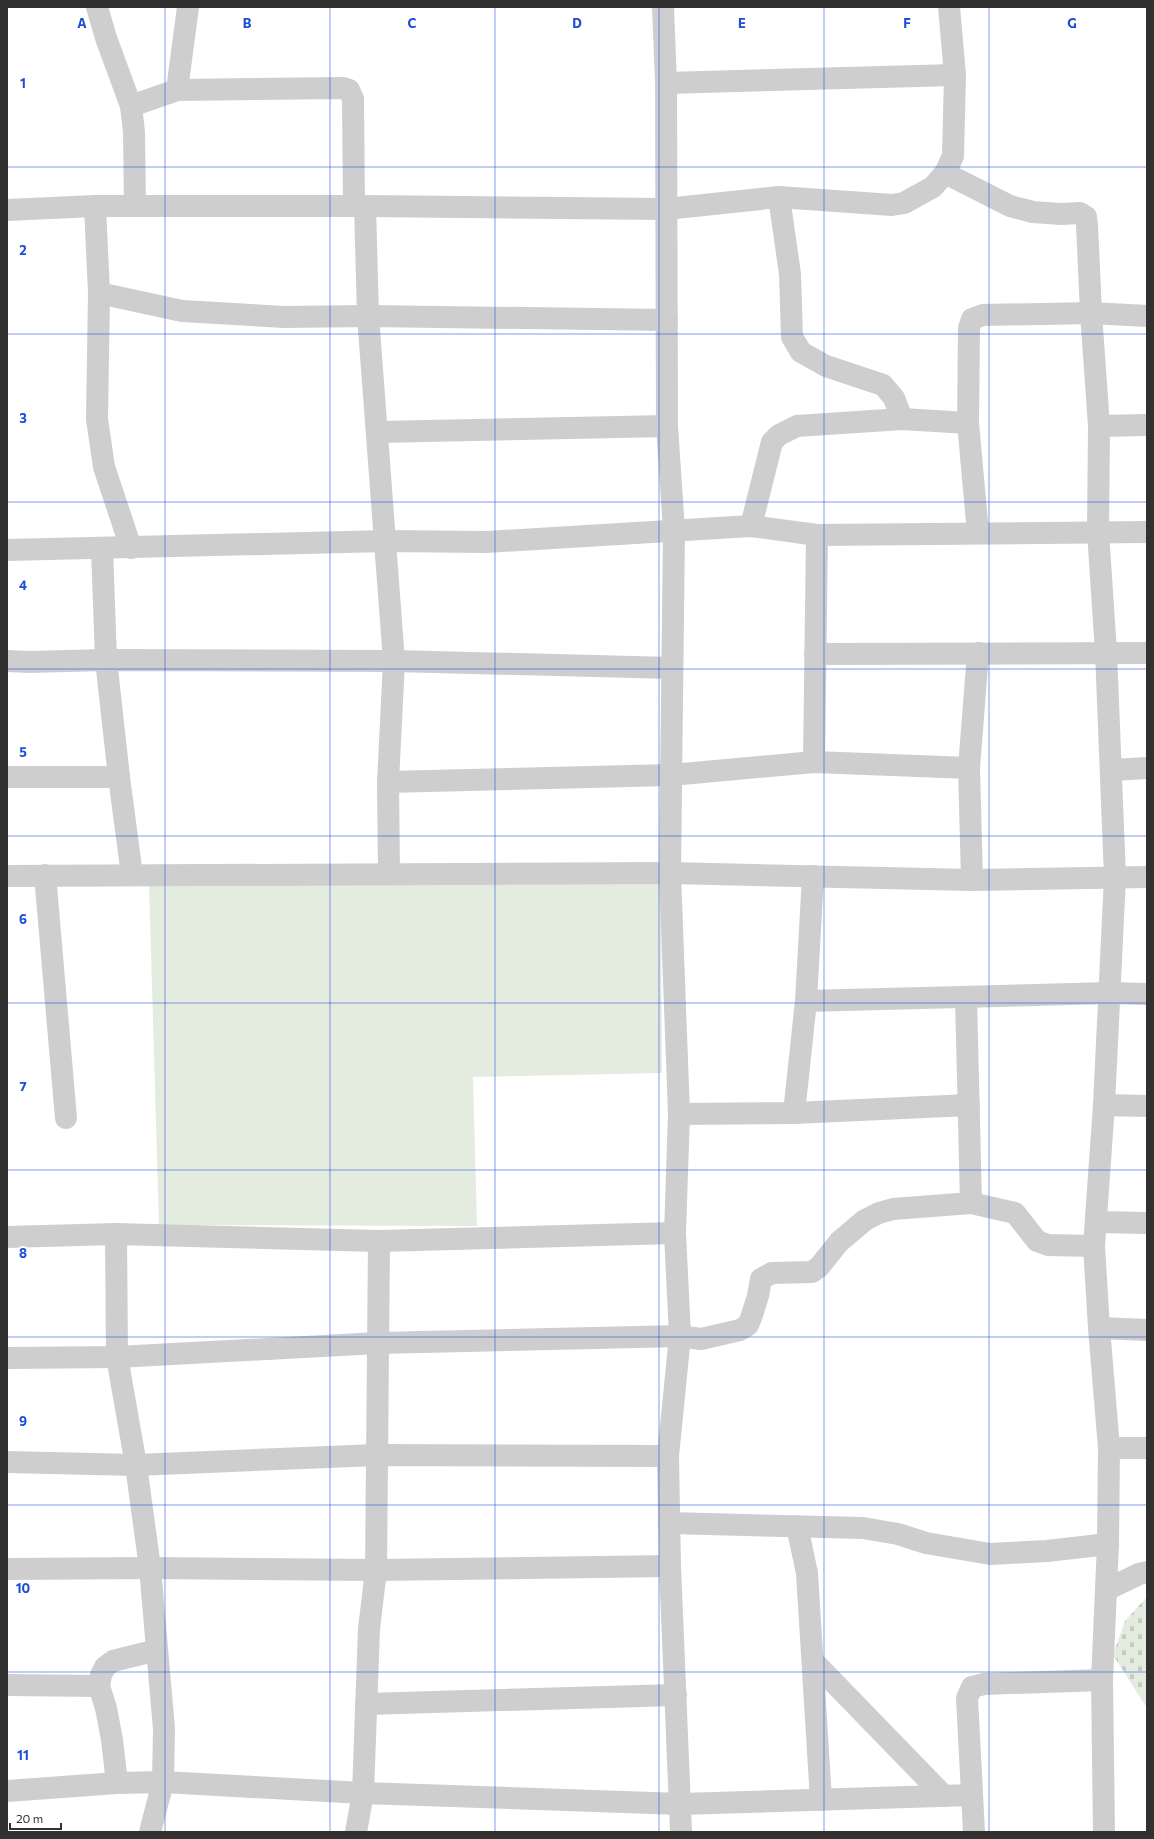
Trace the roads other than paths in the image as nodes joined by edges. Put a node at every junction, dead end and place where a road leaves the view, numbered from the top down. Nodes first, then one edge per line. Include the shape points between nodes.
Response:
1 (97, 7) edge
2 (188, 7) edge
3 (664, 7) edge
4 (949, 7) edge
5 (955, 75) junction
6 (666, 83) junction
7 (177, 90) junction
8 (131, 106) junction
9 (945, 173) junction
10 (779, 197) junction
11 (95, 206) junction
12 (135, 206) junction
13 (359, 206) junction
14 (666, 209) junction
15 (7, 210) edge
16 (99, 293) junction
17 (1091, 314) junction
18 (368, 316) junction
19 (1147, 316) edge
20 (667, 320) junction
21 (902, 419) junction
22 (968, 423) junction
23 (1147, 425) edge
24 (667, 426) junction
25 (1099, 426) junction
26 (378, 432) junction
27 (751, 526) junction
28 (674, 530) junction
29 (1098, 532) junction
30 (1147, 532) edge
31 (978, 533) junction
32 (817, 535) junction
33 (386, 541) junction
34 (102, 548) junction
35 (131, 548) junction
36 (7, 550) edge
37 (1106, 652) junction
38 (978, 653) junction
39 (1147, 653) edge
40 (815, 654) junction
41 (106, 660) junction
42 (7, 661) edge
43 (394, 661) junction
44 (672, 668) junction
45 (814, 762) junction
46 (969, 768) junction
47 (1147, 768) edge
48 (1112, 770) junction
49 (671, 775) junction
50 (7, 777) edge
51 (119, 777) junction
52 (388, 782) junction
53 (670, 873) junction
54 (389, 874) junction
55 (45, 875) junction
56 (132, 875) junction
57 (7, 876) edge
58 (813, 876) junction
59 (1116, 877) junction
60 (1147, 877) edge
61 (972, 880) junction
62 (1110, 994) junction
63 (1147, 994) edge
64 (966, 997) junction
65 (806, 1001) junction
66 (969, 1105) junction
67 (1104, 1105) junction
68 (1147, 1106) edge
69 (794, 1113) junction
70 (679, 1114) junction
71 (66, 1118) dead end
72 (970, 1203) junction
73 (1096, 1222) junction
74 (1147, 1223) edge
75 (675, 1233) junction
76 (116, 1234) junction
77 (7, 1236) edge
78 (379, 1241) junction
79 (1094, 1246) junction
80 (1099, 1328) junction
81 (1147, 1330) edge
82 (680, 1336) junction
83 (378, 1343) junction
84 (117, 1357) junction
85 (7, 1358) edge
86 (1109, 1448) junction
87 (1147, 1448) edge
88 (377, 1455) junction
89 (668, 1456) junction
90 (7, 1462) edge
91 (136, 1465) junction
92 (669, 1523) junction
93 (797, 1526) junction
94 (1108, 1544) junction
95 (670, 1566) junction
96 (150, 1568) junction
97 (7, 1569) edge
98 (376, 1570) junction
99 (1147, 1572) edge
100 (1106, 1590) junction
101 (157, 1650) junction
102 (813, 1661) junction
103 (1102, 1680) junction
104 (7, 1685) edge
105 (99, 1686) junction
106 (676, 1695) junction
107 (366, 1704) junction
108 (163, 1782) junction
109 (117, 1783) junction
110 (7, 1792) edge
111 (363, 1793) junction
112 (972, 1795) junction
113 (944, 1796) junction
114 (821, 1800) junction
115 (681, 1804) junction
116 (150, 1832) edge
117 (356, 1832) edge
118 (681, 1832) edge
119 (974, 1832) edge
120 (1104, 1832) edge

1 - 8 street
2 - 7 street
3 - 6 street
4 - 5 street
5 - 6 street
5 - 9 street via 953,156
6 - 14 street
7 - 8 street
7 - 13 street via 349,90 353,98
8 - 12 street
9 - 10 street via 933,187 915,198 892,205
9 - 17 street via 1010,206 1033,212 1080,214 1086,217
10 - 14 street
10 - 21 street via 790,274 792,336 801,352 826,366 883,385 894,398
11 - 12 street
11 - 15 street
11 - 16 street
12 - 13 street
13 - 14 street
13 - 18 street
14 - 20 street
16 - 18 street via 182,311 284,317
16 - 35 street via 97,419 104,468
17 - 19 street
17 - 22 street via 983,315 972,319 969,328
17 - 25 street
18 - 20 street
18 - 26 street
20 - 24 street
21 - 22 street
21 - 27 street via 797,426 779,435 772,442
22 - 31 street
23 - 25 street
24 - 26 street
24 - 28 street
25 - 29 street
26 - 33 street
27 - 28 street
27 - 32 street
28 - 33 street via 486,542
28 - 44 street
29 - 30 street
29 - 31 street
29 - 37 street
31 - 32 street
32 - 40 street
33 - 35 street
33 - 43 street
34 - 35 street
34 - 36 street
34 - 41 street
37 - 38 street
37 - 39 street
37 - 48 street
38 - 40 street
38 - 46 street
40 - 45 street
41 - 42 street
41 - 43 street
41 - 51 street
43 - 44 street
43 - 52 street
44 - 49 street
45 - 46 street
45 - 49 street
46 - 61 street
47 - 48 street
48 - 59 street
49 - 52 street
49 - 53 street
50 - 51 street
51 - 56 street
52 - 54 street
53 - 54 street
53 - 58 street
53 - 70 street
54 - 56 street
55 - 56 street
55 - 57 street
55 - 71 street
58 - 61 street
58 - 65 street
59 - 60 street
59 - 61 street
59 - 62 street
62 - 63 street
62 - 64 street
62 - 67 street
64 - 65 street
64 - 66 street
65 - 69 street
66 - 69 street
66 - 72 street
67 - 68 street
67 - 73 street
69 - 70 street
70 - 75 street
72 - 79 street via 1015,1213 1037,1241 1048,1245
72 - 82 street via 893,1209 879,1213 865,1220 844,1238 812,1272 772,1272 761,1279 751,1318 748,1325 740,1330 701,1339
73 - 74 street
73 - 79 street
75 - 78 street
75 - 82 street
76 - 77 street
76 - 78 street
76 - 84 street
78 - 83 street
79 - 80 street
80 - 81 street
80 - 86 street
82 - 83 street
82 - 89 street
83 - 84 street
83 - 88 street
84 - 85 street
84 - 91 street
86 - 87 street
86 - 94 street
88 - 89 street
88 - 91 street
88 - 98 street
89 - 92 street
90 - 91 street
91 - 96 street
92 - 93 street
92 - 95 street
93 - 94 street via 863,1528 898,1534 926,1543 990,1554
93 - 102 street via 807,1573
94 - 100 street
95 - 98 street
95 - 106 street
96 - 97 street
96 - 98 street
96 - 101 street
98 - 107 street via 369,1629
99 - 100 street
100 - 103 street
101 - 105 street via 113,1661 105,1667
101 - 108 street via 164,1729
102 - 113 street
102 - 114 street
103 - 112 street via 984,1684 972,1687 968,1698
103 - 120 street
104 - 105 street
105 - 109 street via 112,1740
106 - 107 street
106 - 115 street
107 - 111 street
108 - 109 street
108 - 111 street
108 - 116 street
109 - 110 street
111 - 115 street
111 - 117 street
112 - 113 street
112 - 119 street
113 - 114 street
114 - 115 street
115 - 118 street

